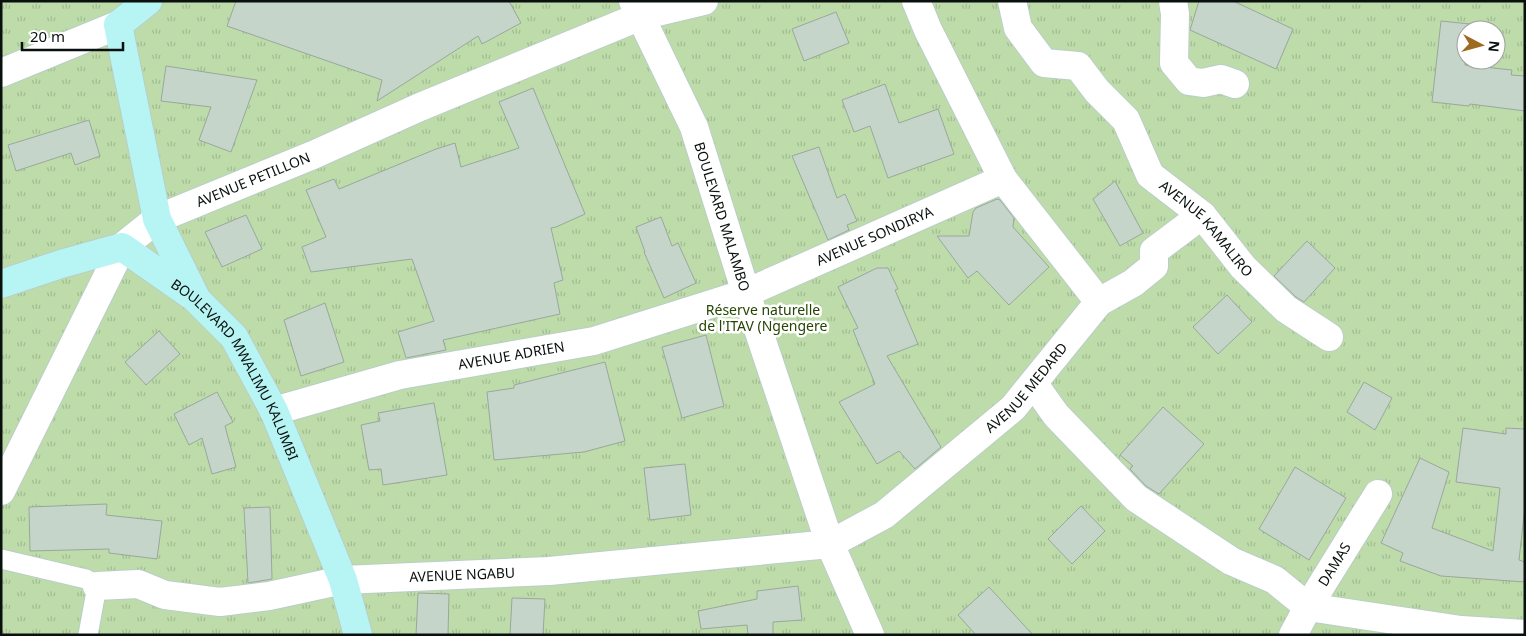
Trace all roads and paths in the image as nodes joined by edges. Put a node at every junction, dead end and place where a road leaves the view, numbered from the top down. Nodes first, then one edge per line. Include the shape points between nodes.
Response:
1 (148, 1) edge
2 (704, 1) edge
3 (916, 1) edge
4 (1012, 1) edge
5 (1173, 1) edge
6 (637, 9) edge
7 (118, 25) junction
8 (1, 73) edge
9 (1235, 84) dead end
10 (1002, 180) junction
11 (1202, 214) junction
12 (157, 219) junction
13 (122, 246) junction
14 (1, 284) edge
15 (746, 293) junction
16 (195, 298) junction
17 (1099, 302) junction
18 (1329, 337) dead end
19 (1034, 384) junction
20 (274, 411) junction
21 (1, 491) edge
22 (1378, 494) dead end
23 (830, 544) junction
24 (1, 560) edge
25 (343, 580) junction
26 (97, 586) junction
27 (1308, 607) junction
28 (1525, 634) edge
29 (88, 635) edge
30 (358, 635) edge
31 (870, 635) edge
32 (1293, 635) edge

1 - 7 street
2 - 6 street, AVENUE PETILLON
3 - 10 street
4 - 11 street, AVENUE KAMALIRO via 1018,28 1044,63 1078,66 1126,120 1150,175
5 - 9 street via 1174,63 1189,81 1203,83 1221,79
6 - 12 street, AVENUE PETILLON via 314,155
6 - 15 street, BOULEVARD MALAMBO via 694,127
7 - 8 street
7 - 12 street
10 - 15 street, AVENUE SONDIRYA
10 - 17 street
11 - 17 street, AVENUE MEDARD via 1154,251 1154,266 1133,283
11 - 18 street, AVENUE KAMALIRO via 1242,267 1286,308
12 - 13 street, AVENUE PETILLON
12 - 16 street
13 - 14 street
13 - 16 street, BOULEVARD MWALIMU KALUMBI
13 - 21 street, AVENUE PETILLON
15 - 20 street, AVENUE ADRIEN via 594,341 400,375
15 - 23 street, BOULEVARD MALAMBO
16 - 20 street, BOULEVARD MWALIMU KALUMBI via 234,337
17 - 19 street, AVENUE MEDARD
19 - 23 street, AVENUE MEDARD via 1013,408 884,515
19 - 27 street via 1056,415 1136,498 1231,561 1275,580
20 - 25 street, BOULEVARD MWALIMU KALUMBI
22 - 27 street, DAMAS
23 - 25 street, AVENUE NGABU via 549,571
23 - 31 street, BOULEVARD MALAMBO
24 - 26 lane via 86,579
25 - 26 street, AVENUE NGABU via 269,596 220,602 165,596 138,584
25 - 30 street, BOULEVARD MWALIMU KALUMBI
26 - 29 lane
27 - 28 street via 1462,630
27 - 32 street, DAMAS

